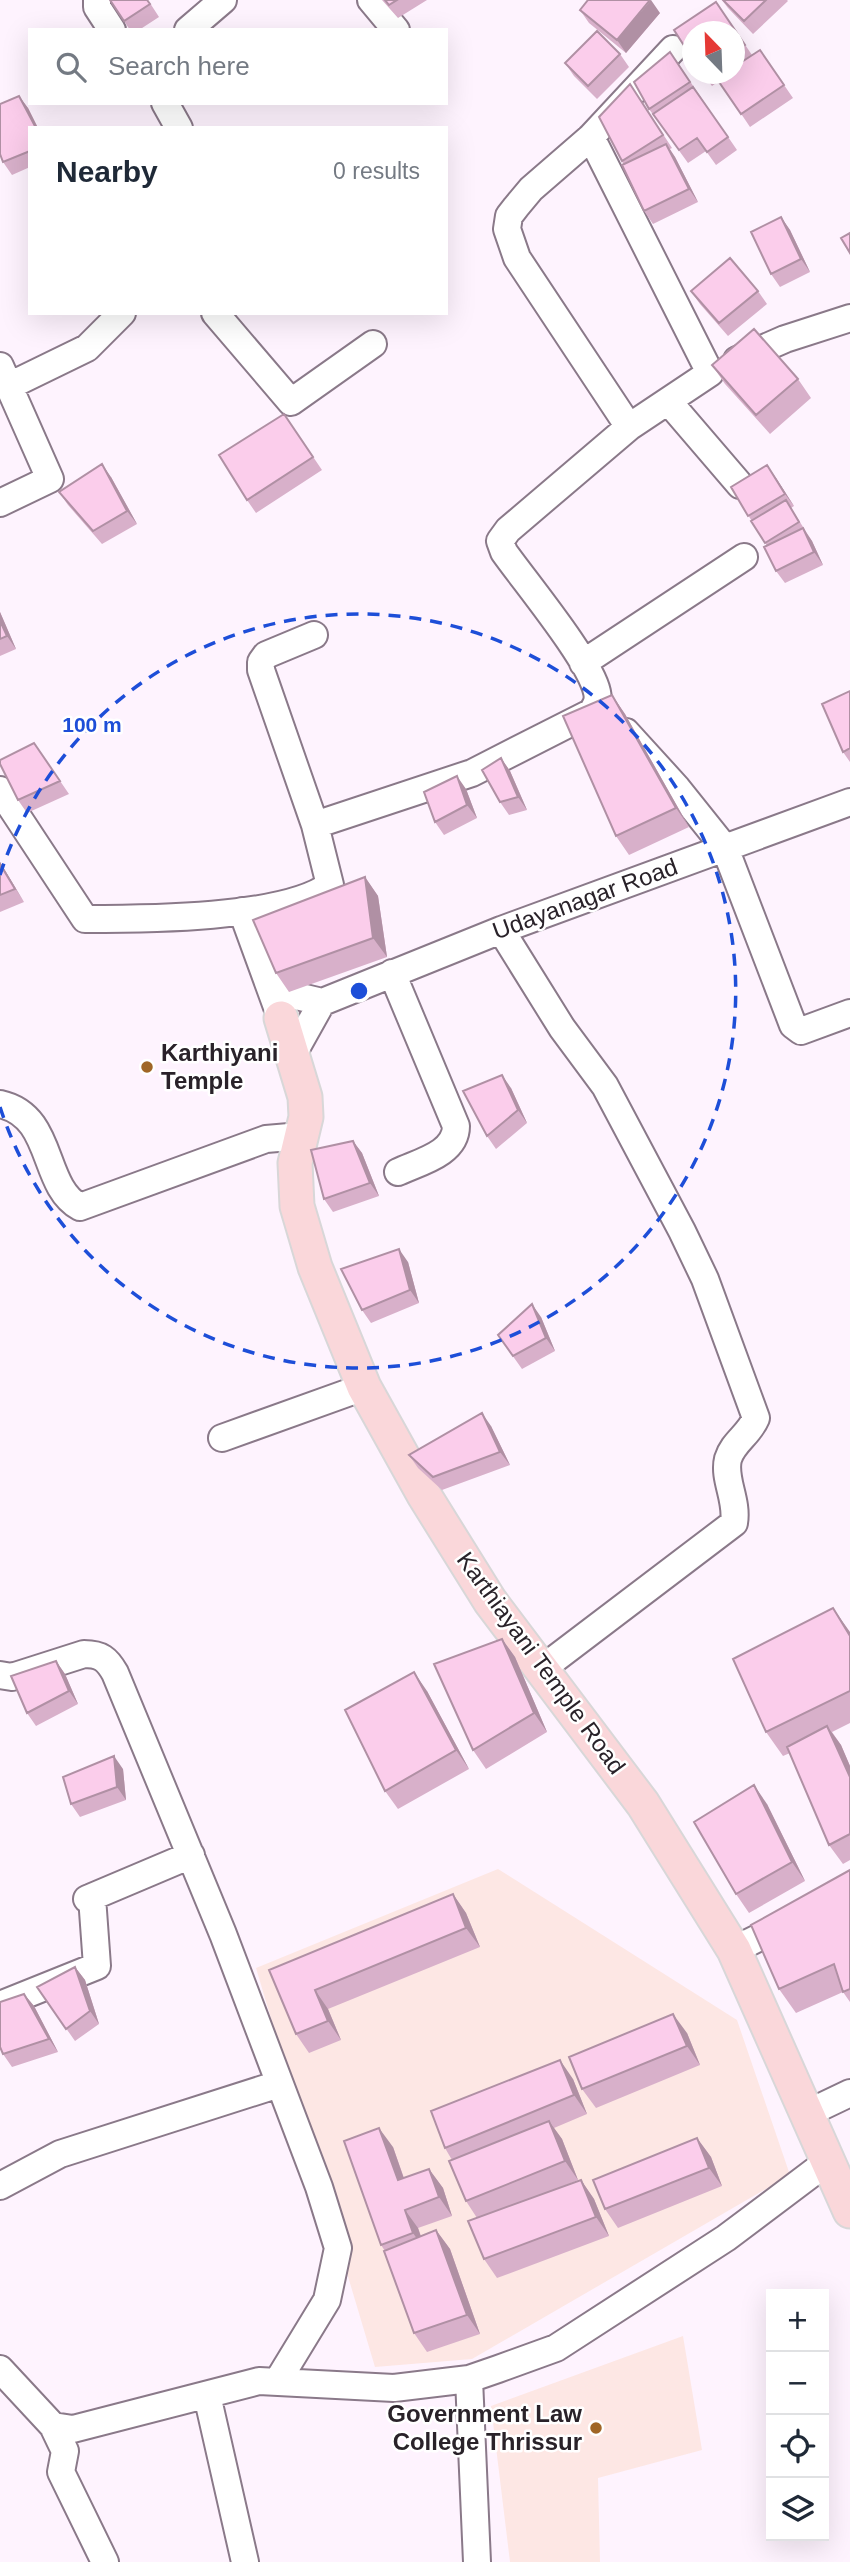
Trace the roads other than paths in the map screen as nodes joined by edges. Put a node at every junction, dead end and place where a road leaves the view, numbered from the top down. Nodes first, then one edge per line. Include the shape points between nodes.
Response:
1 (97, 0) edge
2 (223, 0) edge
3 (371, 0) edge
4 (111, 28) edge
5 (190, 28) edge
6 (394, 28) edge
7 (673, 49) dead end
8 (166, 105) edge
9 (178, 126) edge
10 (591, 137) junction
11 (120, 315) edge
12 (217, 315) edge
13 (850, 318) edge
14 (373, 344) dead end
15 (710, 373) junction
16 (4, 376) edge
17 (668, 401) junction
18 (629, 427) junction
19 (740, 485) edge
20 (0, 503) edge
21 (744, 557) dead end
22 (314, 635) dead end
23 (583, 663) junction
24 (598, 701) junction
25 (0, 790) edge
26 (850, 802) edge
27 (315, 825) junction
28 (725, 848) junction
29 (242, 911) junction
30 (501, 930) junction
31 (392, 973) junction
32 (321, 1002) junction
33 (276, 1004) junction
34 (850, 1013) edge
35 (293, 1054) junction
36 (0, 1104) edge
37 (301, 1136) junction
38 (398, 1172) dead end
39 (364, 1387) junction
40 (222, 1438) dead end
41 (543, 1668) junction
42 (0, 1675) edge
43 (191, 1855) junction
44 (850, 1892) edge
45 (734, 1950) junction
46 (0, 2005) edge
47 (279, 2084) junction
48 (850, 2093) edge
49 (806, 2114) junction
50 (827, 2162) junction
51 (0, 2186) edge
52 (848, 2204) edge
53 (0, 2369) edge
54 (469, 2379) junction
55 (277, 2382) junction
56 (207, 2395) junction
57 (52, 2426) junction
58 (105, 2562) edge
59 (245, 2562) edge
60 (477, 2562) edge

1 - 4 street via 97,8
2 - 5 street
3 - 6 street
7 - 10 street
8 - 9 street
10 - 15 street
10 - 18 street via 531,188 509,216 507,229 517,258
11 - 16 street via 87,348
12 - 14 street via 291,402
13 - 15 street via 785,339
15 - 17 street
16 - 20 street via 50,479
17 - 18 street
17 - 19 street
18 - 23 street via 500,541
21 - 23 street
22 - 27 street via 266,655 261,670
23 - 24 street
24 - 27 street via 592,712 472,774
24 - 28 street
25 - 29 street via 85,919 154,919
26 - 28 street, Udayanagar Road
27 - 29 street via 330,885 315,897
28 - 30 street, Udayanagar Road
28 - 34 street via 793,1026 811,1030
29 - 33 street
30 - 31 street, Udayanagar Road
30 - 41 street via 562,1028 605,1086 682,1231 705,1279 756,1419 728,1460 737,1508 734,1523
31 - 32 street, Udayanagar Road
31 - 38 street via 456,1126 450,1146
32 - 33 street
32 - 35 street
33 - 35 main road, Karthiayani Temple Road
35 - 37 main road, Karthiayani Temple Road via 305,1097
36 - 37 street via 26,1116 65,1193 80,1207 266,1139
37 - 39 main road, Karthiayani Temple Road via 295,1163 297,1206 315,1267
39 - 40 street
39 - 41 main road, Karthiayani Temple Road via 483,1589
41 - 45 main road, Karthiayani Temple Road via 643,1804
42 - 43 street via 12,1677 84,1654 107,1660
43 - 46 street via 90,1898 97,1966
43 - 47 street
44 - 45 street
45 - 49 main road, Karthiayani Temple Road
47 - 51 street via 60,2154
47 - 55 street via 338,2248 327,2300
48 - 49 street
49 - 50 main road, Karthiayani Temple Road
50 - 52 main road, Karthiayani Temple Road
50 - 54 street via 726,2238 556,2348
53 - 57 street
54 - 55 street via 394,2388
54 - 60 street
55 - 56 street via 259,2381
56 - 57 street via 73,2429
56 - 59 street
57 - 58 street via 65,2451 61,2472

